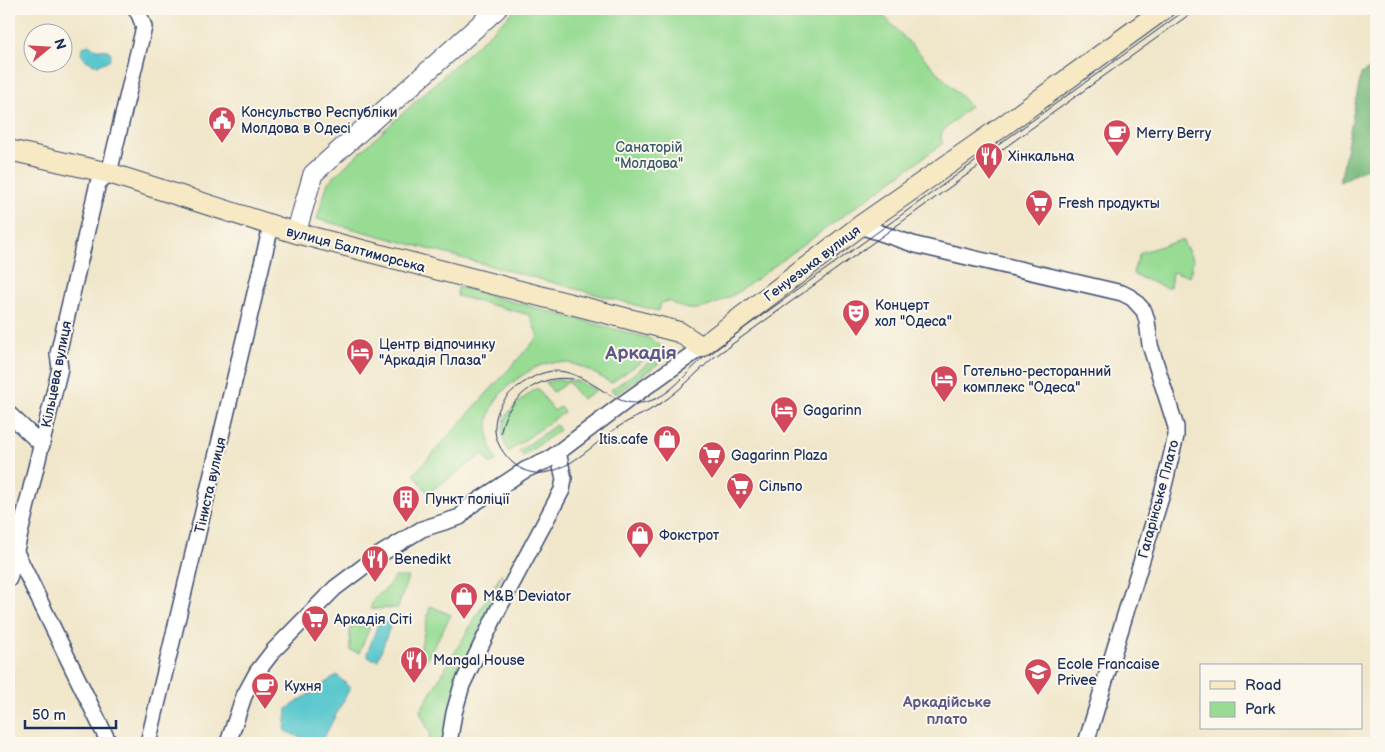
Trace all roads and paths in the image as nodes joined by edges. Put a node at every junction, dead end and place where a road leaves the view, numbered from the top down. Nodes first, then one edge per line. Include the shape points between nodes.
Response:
1 (135, 9) edge
2 (497, 9) edge
3 (1164, 9) edge
4 (9, 150) edge
5 (109, 173) junction
6 (271, 226) junction
7 (860, 226) junction
8 (296, 233) junction
9 (702, 347) junction
10 (9, 414) edge
11 (42, 445) junction
12 (553, 456) junction
13 (16, 552) junction
14 (9, 580) edge
15 (109, 743) edge
16 (148, 743) edge
17 (228, 743) edge
18 (449, 743) edge
19 (1086, 743) edge

1 - 5 street via 144,27
2 - 8 street via 313,174
3 - 7 main road, Генуезька вулиця
4 - 5 main road, вулиця Балтиморська
5 - 6 main road, вулиця Балтиморська
5 - 11 street, Кільцева вулиця via 98,183 58,354 60,368
6 - 8 main road, вулиця Балтиморська
6 - 16 street, Тіниста вулиця
7 - 9 main road, Генуезька вулиця
7 - 19 street, Гагарінське Плато via 916,245 1122,293 1144,311 1150,345 1176,436 1162,494
8 - 9 main road, вулиця Балтиморська via 679,332
9 - 12 street, Генуезька вулиця
10 - 11 street
11 - 13 street, Кільцева вулиця
12 - 17 street, Генуезька вулиця via 470,506 460,517 422,529 379,555 335,588 274,650 257,672 244,696
12 - 18 street via 564,478 562,490 462,685
13 - 14 street, Кільцева вулиця
13 - 15 street

